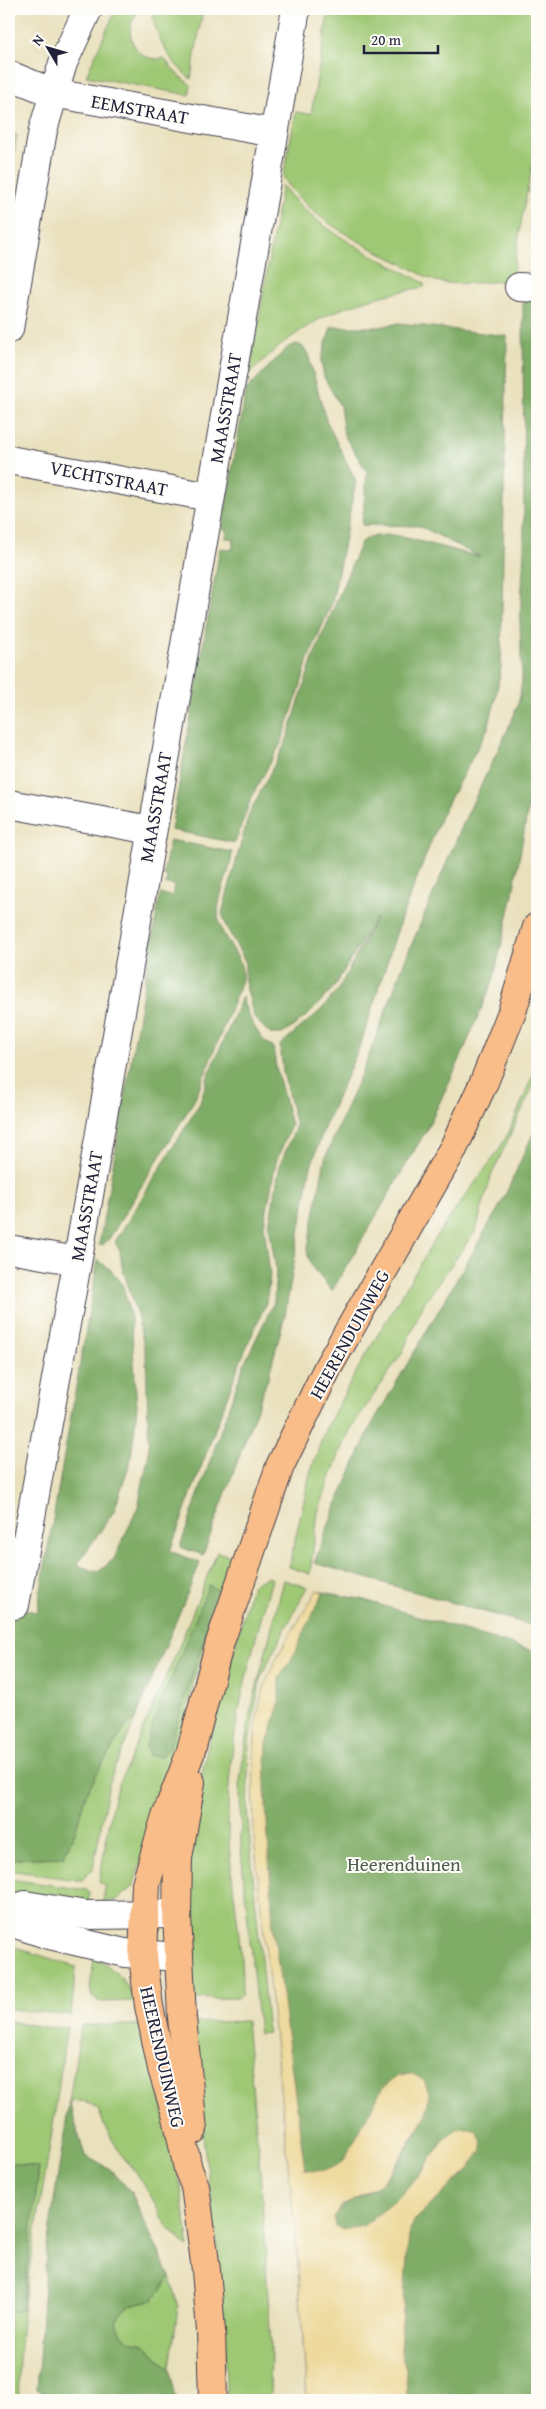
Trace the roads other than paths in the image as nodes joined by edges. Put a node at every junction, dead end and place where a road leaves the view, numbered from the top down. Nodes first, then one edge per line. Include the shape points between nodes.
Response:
1 (88, 9) edge
2 (296, 9) edge
3 (9, 75) edge
4 (53, 93) junction
5 (274, 133) junction
6 (13, 280) edge
7 (9, 329) edge
8 (9, 460) edge
9 (210, 497) junction
10 (9, 804) edge
11 (151, 830) junction
12 (537, 927) edge
13 (9, 1249) edge
14 (77, 1261) junction
15 (14, 1605) dead end
16 (190, 1754) junction
17 (10, 1912) edge
18 (177, 1914) junction
19 (143, 1915) junction
20 (143, 1956) junction
21 (178, 1957) junction
22 (195, 2186) junction
23 (212, 2400) edge

1 - 4 street
2 - 5 street, MAASSTRAAT
3 - 4 street, EEMSTRAAT
4 - 5 street, EEMSTRAAT
4 - 6 street
5 - 9 street, MAASSTRAAT
6 - 7 street
8 - 9 street, VECHTSTRAAT
9 - 11 street, MAASSTRAAT
10 - 11 street
11 - 14 street, MAASSTRAAT
12 - 16 main road, HEERENDUINWEG via 512,1012 454,1147 328,1366 280,1466 220,1642
13 - 14 street
14 - 15 street, MAASSTRAAT
16 - 18 main road, HEERENDUINWEG via 192,1773 178,1858
16 - 19 main road, HEERENDUINWEG via 155,1850 146,1884
17 - 19 street via 24,1905 86,1915
17 - 20 street via 19,1925 27,1928
18 - 19 street
18 - 21 main road, HEERENDUINWEG
19 - 20 main road, HEERENDUINWEG
20 - 21 street
20 - 22 main road, HEERENDUINWEG via 162,2069
21 - 22 main road, HEERENDUINWEG via 184,2043 199,2169
22 - 23 main road, HEERENDUINWEG via 212,2339

